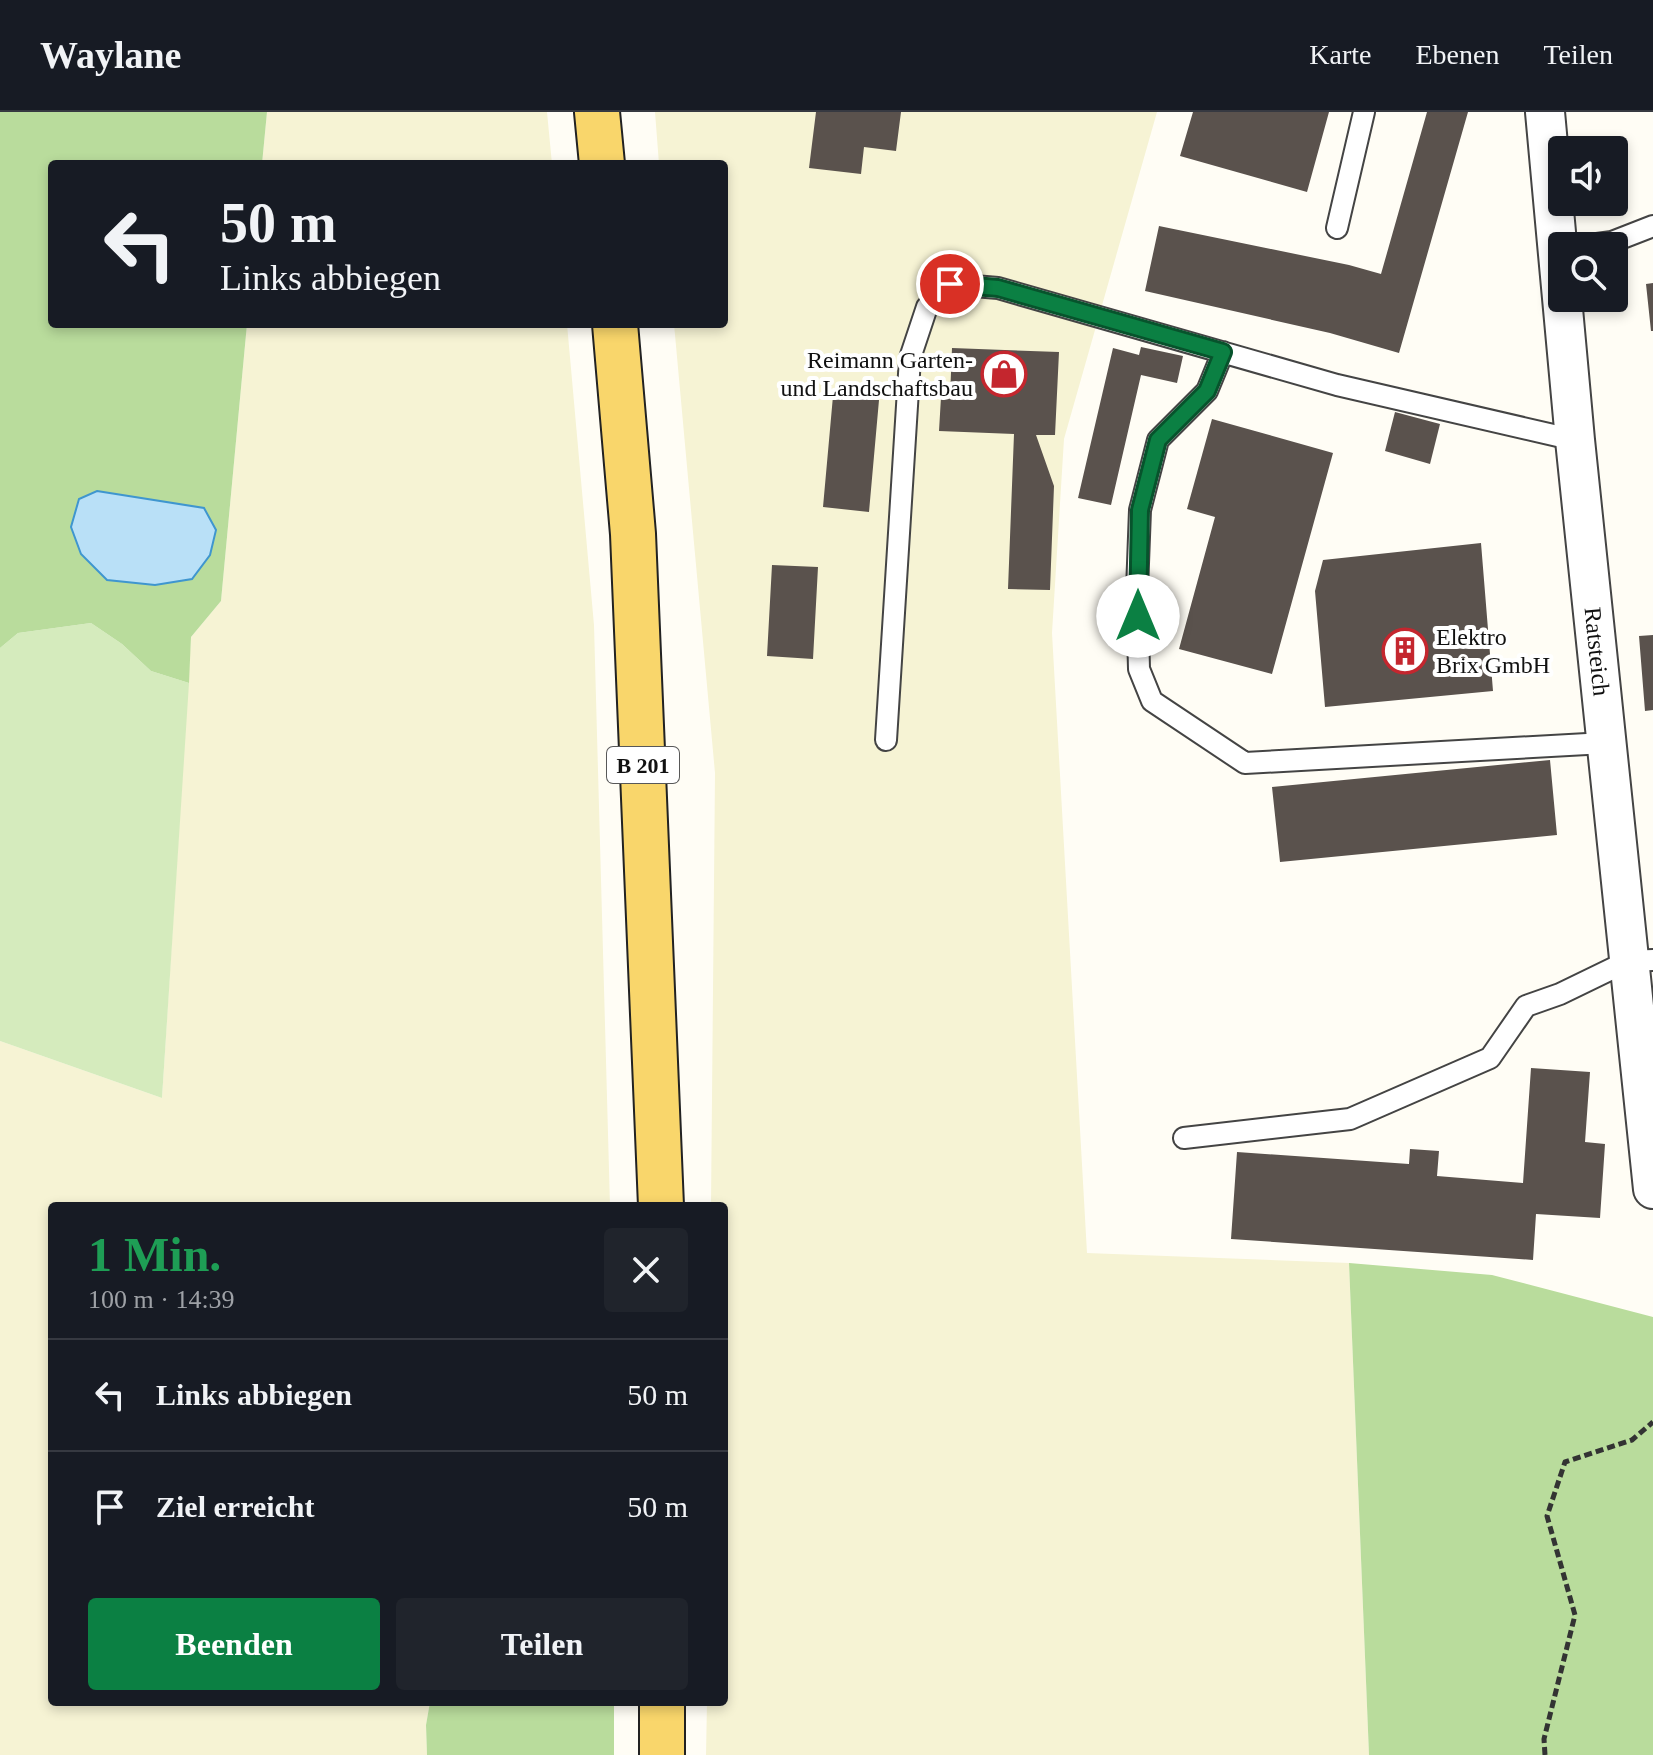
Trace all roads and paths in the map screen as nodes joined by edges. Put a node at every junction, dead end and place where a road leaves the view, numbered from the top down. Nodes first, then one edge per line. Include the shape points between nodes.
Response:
1 (597, 112) edge
2 (1364, 112) edge
3 (1545, 112) edge
4 (602, 160) edge
5 (1653, 226) edge
6 (1337, 228) dead end
7 (1564, 232) edge
8 (1628, 236) edge
9 (1570, 312) edge
10 (615, 328) edge
11 (1223, 352) junction
12 (1575, 440) junction
13 (886, 740) dead end
14 (1605, 743) junction
15 (1640, 961) edge
16 (1184, 1138) dead end
17 (1653, 1189) edge
18 (661, 1202) edge
19 (1653, 1422) edge
20 (662, 1706) edge
21 (662, 1755) edge
22 (1545, 1755) edge

1 - 4 main road
2 - 6 lane
3 - 7 street, Ratsteich
5 - 8 lane
9 - 12 street, Ratsteich
10 - 18 main road, B 201 via 633,534
11 - 12 lane via 1337,385
11 - 13 lane via 998,288 950,284 927,307 910,358
11 - 14 lane via 1207,391 1158,440 1140,510 1139,669 1152,701 1245,763
12 - 14 street, Ratsteich
14 - 15 street, Ratsteich
15 - 16 lane via 1526,1006 1490,1058 1350,1119
15 - 17 street, Ratsteich
19 - 22 path via 1632,1440 1565,1462 1547,1516 1575,1615 1544,1739
20 - 21 main road

